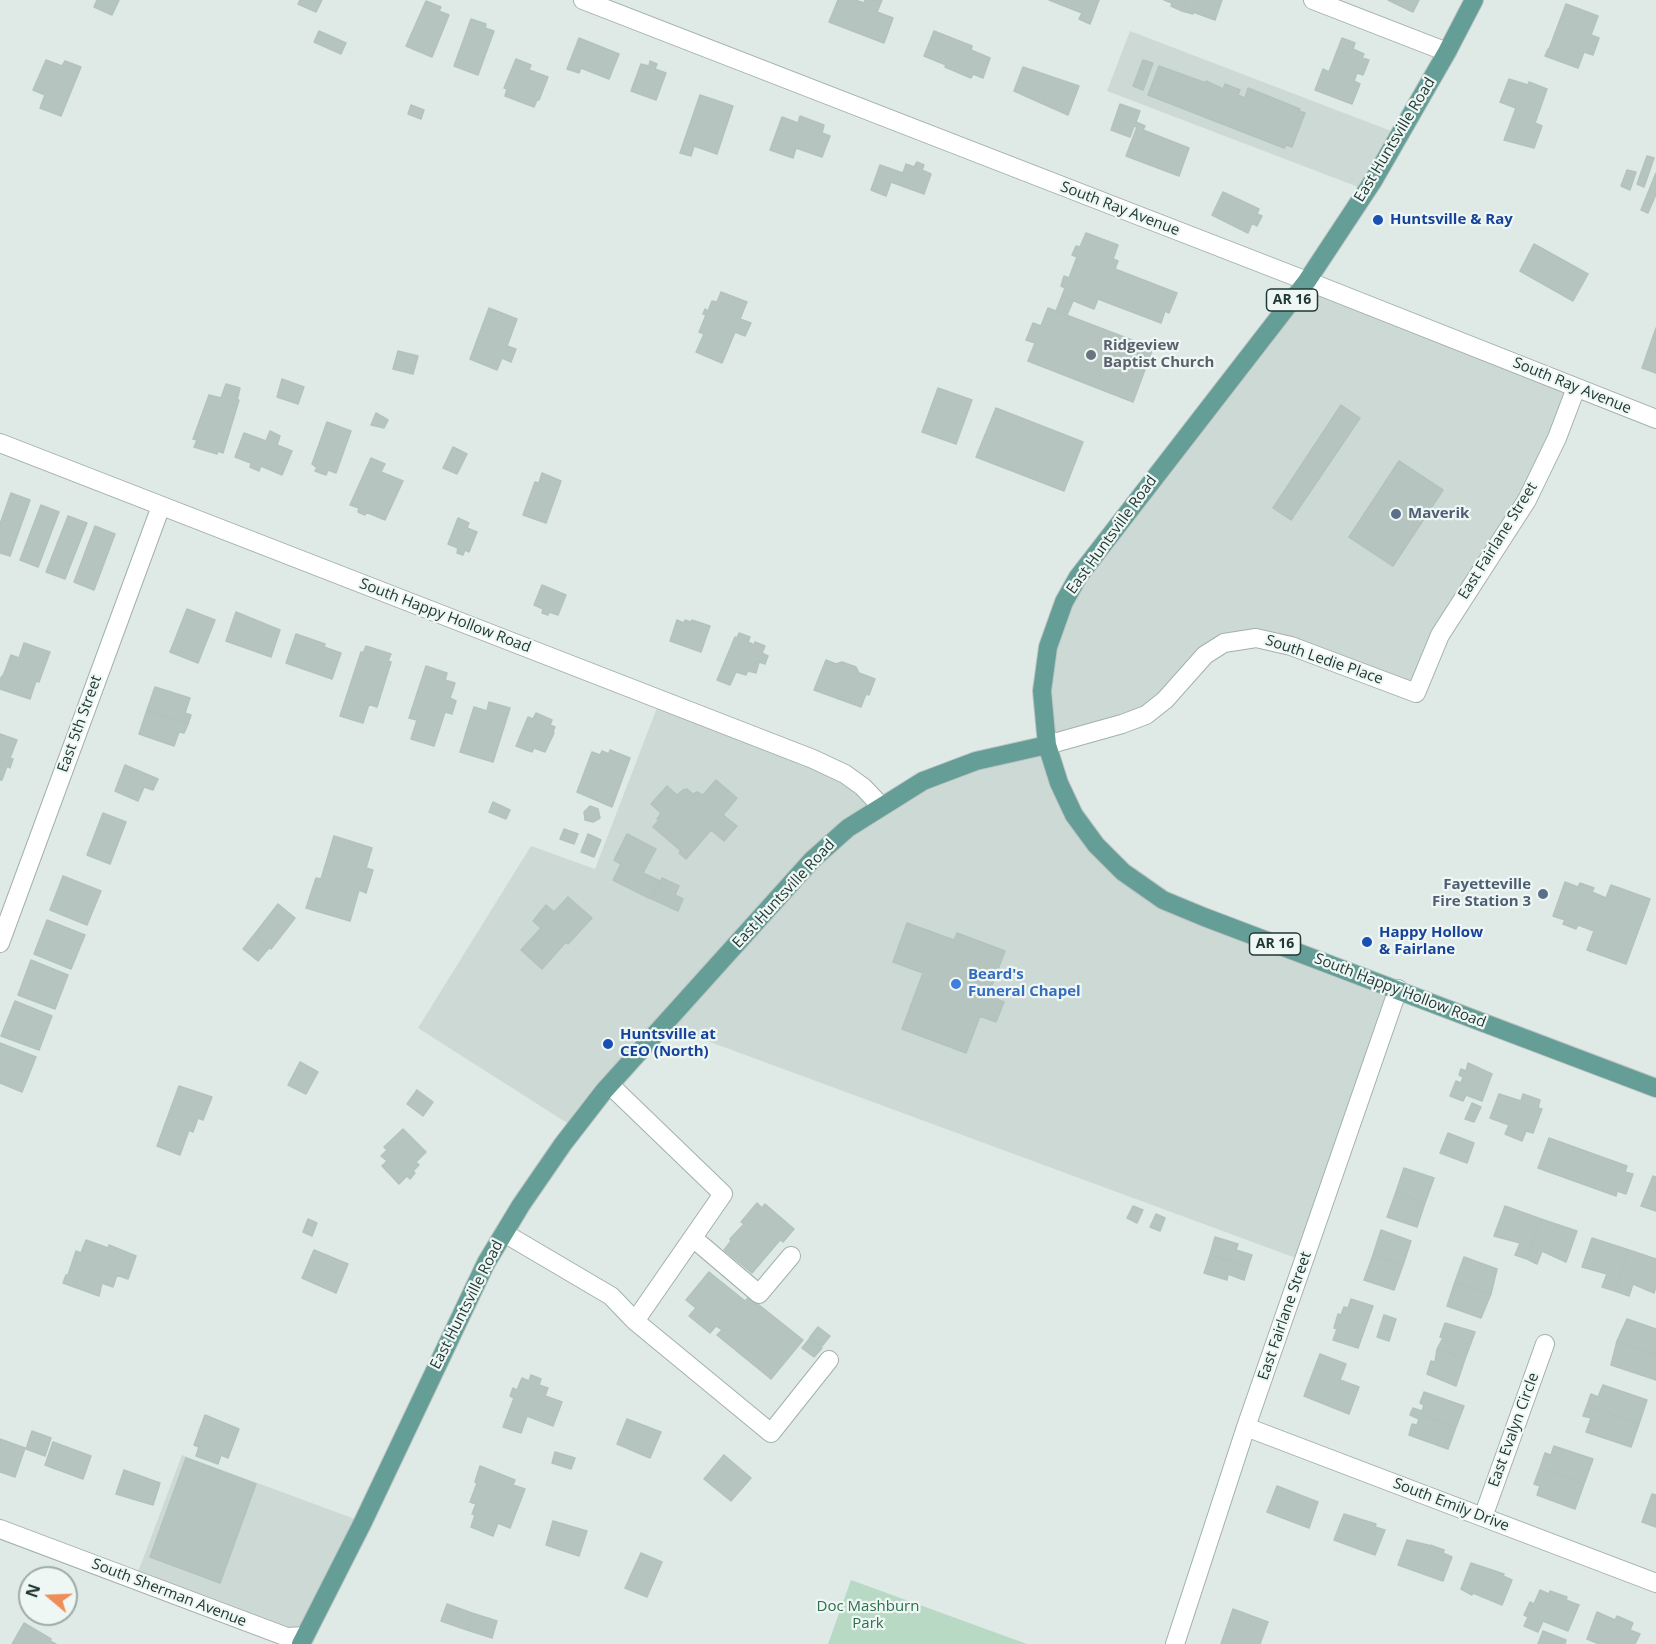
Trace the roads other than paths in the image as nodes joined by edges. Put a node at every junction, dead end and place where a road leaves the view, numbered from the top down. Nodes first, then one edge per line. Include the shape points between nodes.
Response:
1 (583, 0) edge
2 (1313, 0) edge
3 (1474, 0) edge
4 (1447, 52) junction
5 (1306, 281) junction
6 (1576, 388) junction
7 (1656, 419) edge
8 (0, 443) edge
9 (161, 506) junction
10 (1416, 693) joint
11 (1047, 745) junction
12 (881, 806) junction
13 (0, 943) edge
14 (1398, 989) junction
15 (610, 1085) junction
16 (1656, 1088) edge
17 (504, 1233) junction
18 (693, 1238) junction
19 (791, 1256) dead end
20 (635, 1321) junction
21 (1545, 1344) dead end
22 (829, 1360) dead end
23 (1246, 1427) junction
24 (1483, 1516) junction
25 (0, 1529) edge
26 (1656, 1583) edge
27 (303, 1640) edge
28 (1175, 1644) edge

1 - 5 street, South Ray Avenue
2 - 4 street
3 - 4 main road, East Huntsville Road / AR 16
4 - 5 main road, East Huntsville Road / AR 16 via 1372,181
5 - 6 street, South Ray Avenue
5 - 11 main road, East Huntsville Road / AR 16 via 1094,555 1069,594 1048,647 1042,691
6 - 7 street, South Ray Avenue
6 - 10 street, East Fairlane Street via 1533,489 1440,635
8 - 9 street, South Happy Hollow Road
9 - 12 street, South Happy Hollow Road via 813,759 845,774
9 - 13 street, East 5th Street
10 - 11 street, South Ledie Place via 1291,646 1256,638 1224,643 1205,655 1165,700 1146,715
11 - 12 main road, East Huntsville Road via 976,761 923,781
11 - 14 main road, South Happy Hollow Road / AR 16 via 1074,815 1096,845 1123,872 1163,900
12 - 15 main road, East Huntsville Road via 848,828 812,860
14 - 16 main road, South Happy Hollow Road / AR 16
14 - 23 street, East Fairlane Street
15 - 17 main road, East Huntsville Road via 563,1144
15 - 18 street via 723,1194
17 - 20 street via 611,1296
17 - 27 main road, East Huntsville Road via 449,1336 363,1522
18 - 19 street via 759,1294
18 - 20 street
20 - 22 street via 771,1433
21 - 24 street, East Evalyn Circle
23 - 24 street, South Emily Drive
23 - 28 street, East Fairlane Street
24 - 26 street, South Emily Drive
25 - 27 street, South Sherman Avenue

